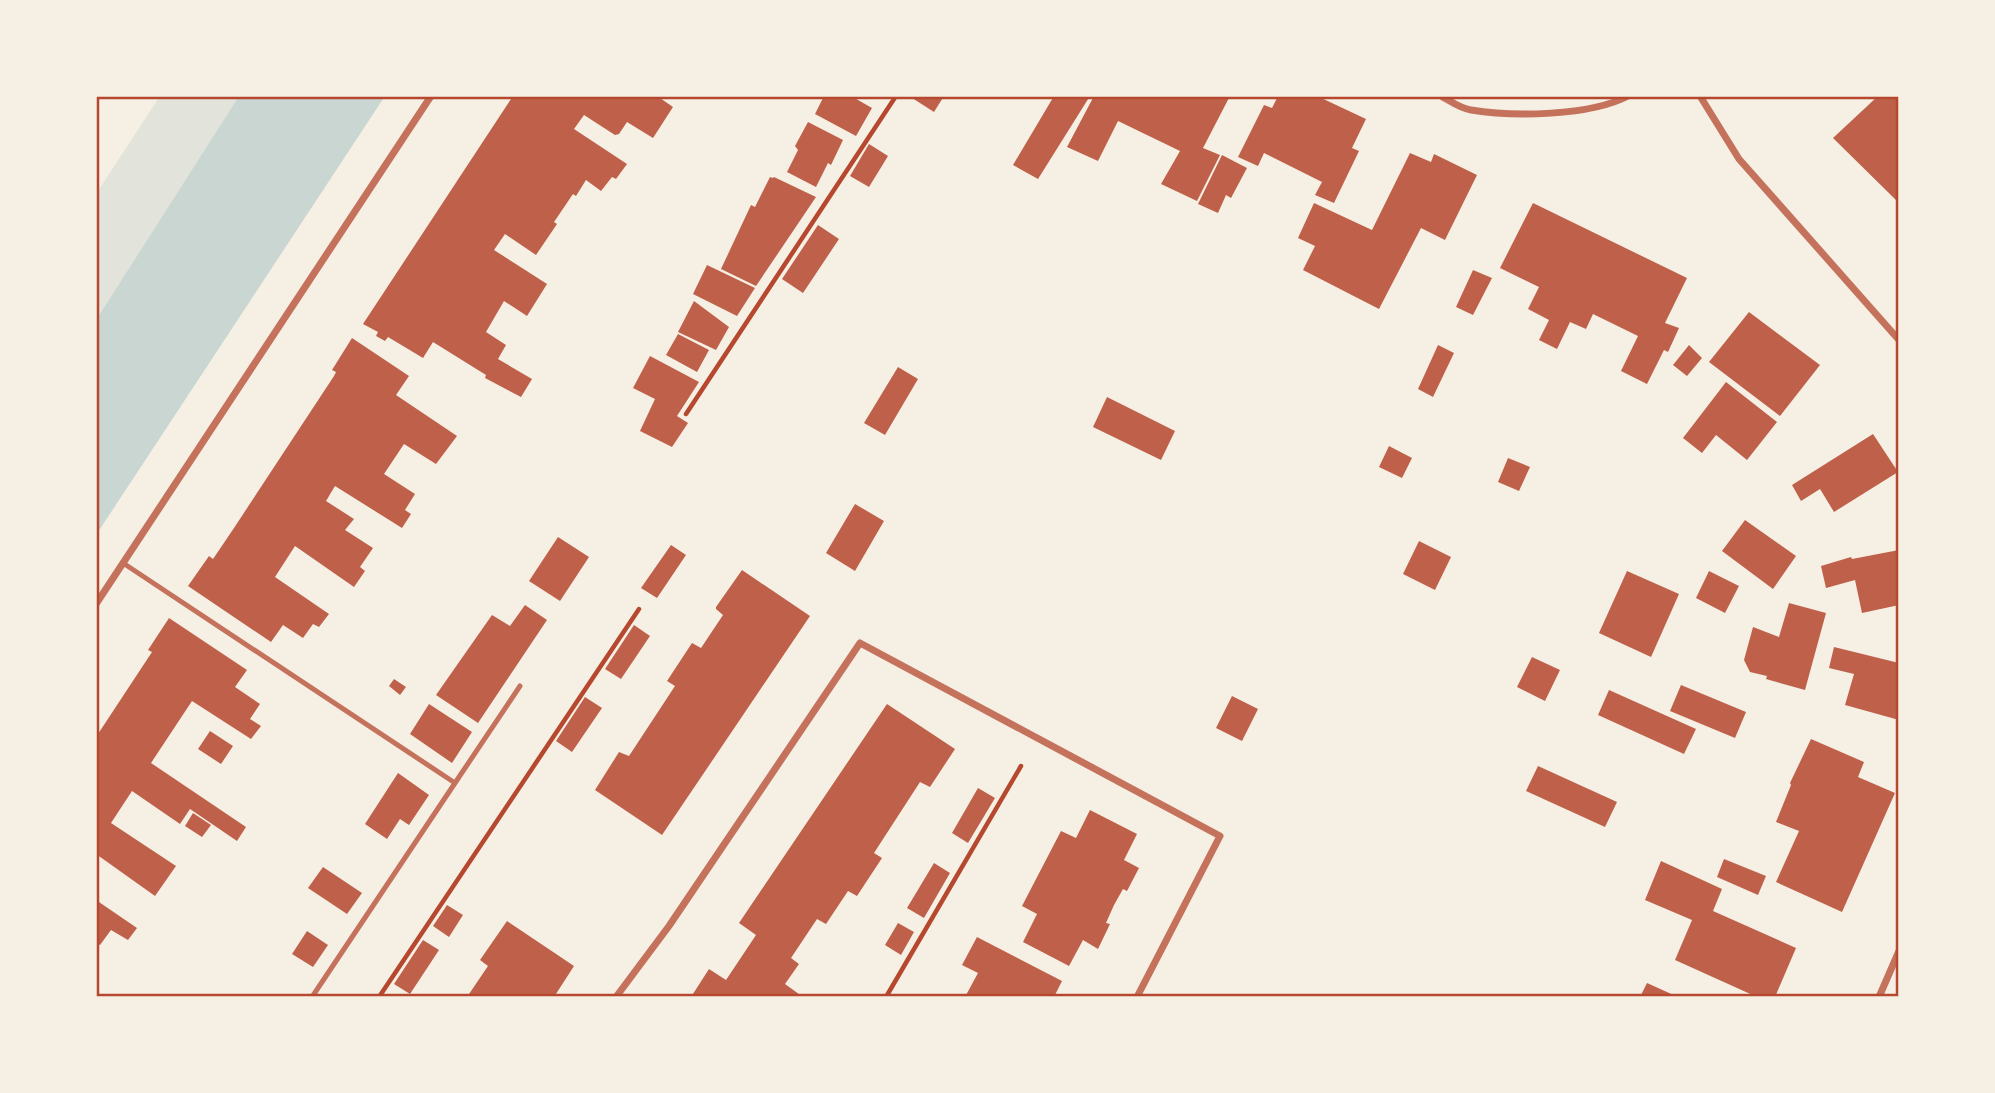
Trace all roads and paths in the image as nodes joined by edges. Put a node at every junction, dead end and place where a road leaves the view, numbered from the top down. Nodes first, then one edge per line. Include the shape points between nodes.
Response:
1 (431, 96) edge
2 (896, 96) edge
3 (1441, 96) edge
4 (1628, 96) edge
5 (1700, 96) edge
6 (1899, 340) edge
7 (687, 415) dead end
8 (123, 564) junction
9 (96, 604) edge
10 (639, 609) dead end
11 (520, 685) dead end
12 (1038, 738) junction
13 (455, 783) junction
14 (1899, 951) edge
15 (312, 997) edge
16 (379, 997) edge
17 (616, 997) edge
18 (886, 997) edge
19 (1138, 997) edge
20 (1879, 997) edge

1 - 8 street
2 - 7 path
3 - 4 street via 1468,110 1548,115
5 - 6 street via 1739,159
8 - 9 street
8 - 13 lane
10 - 16 path
11 - 13 lane
12 - 17 street via 860,643
12 - 18 path
12 - 19 street via 1220,836
13 - 15 lane
14 - 20 street

